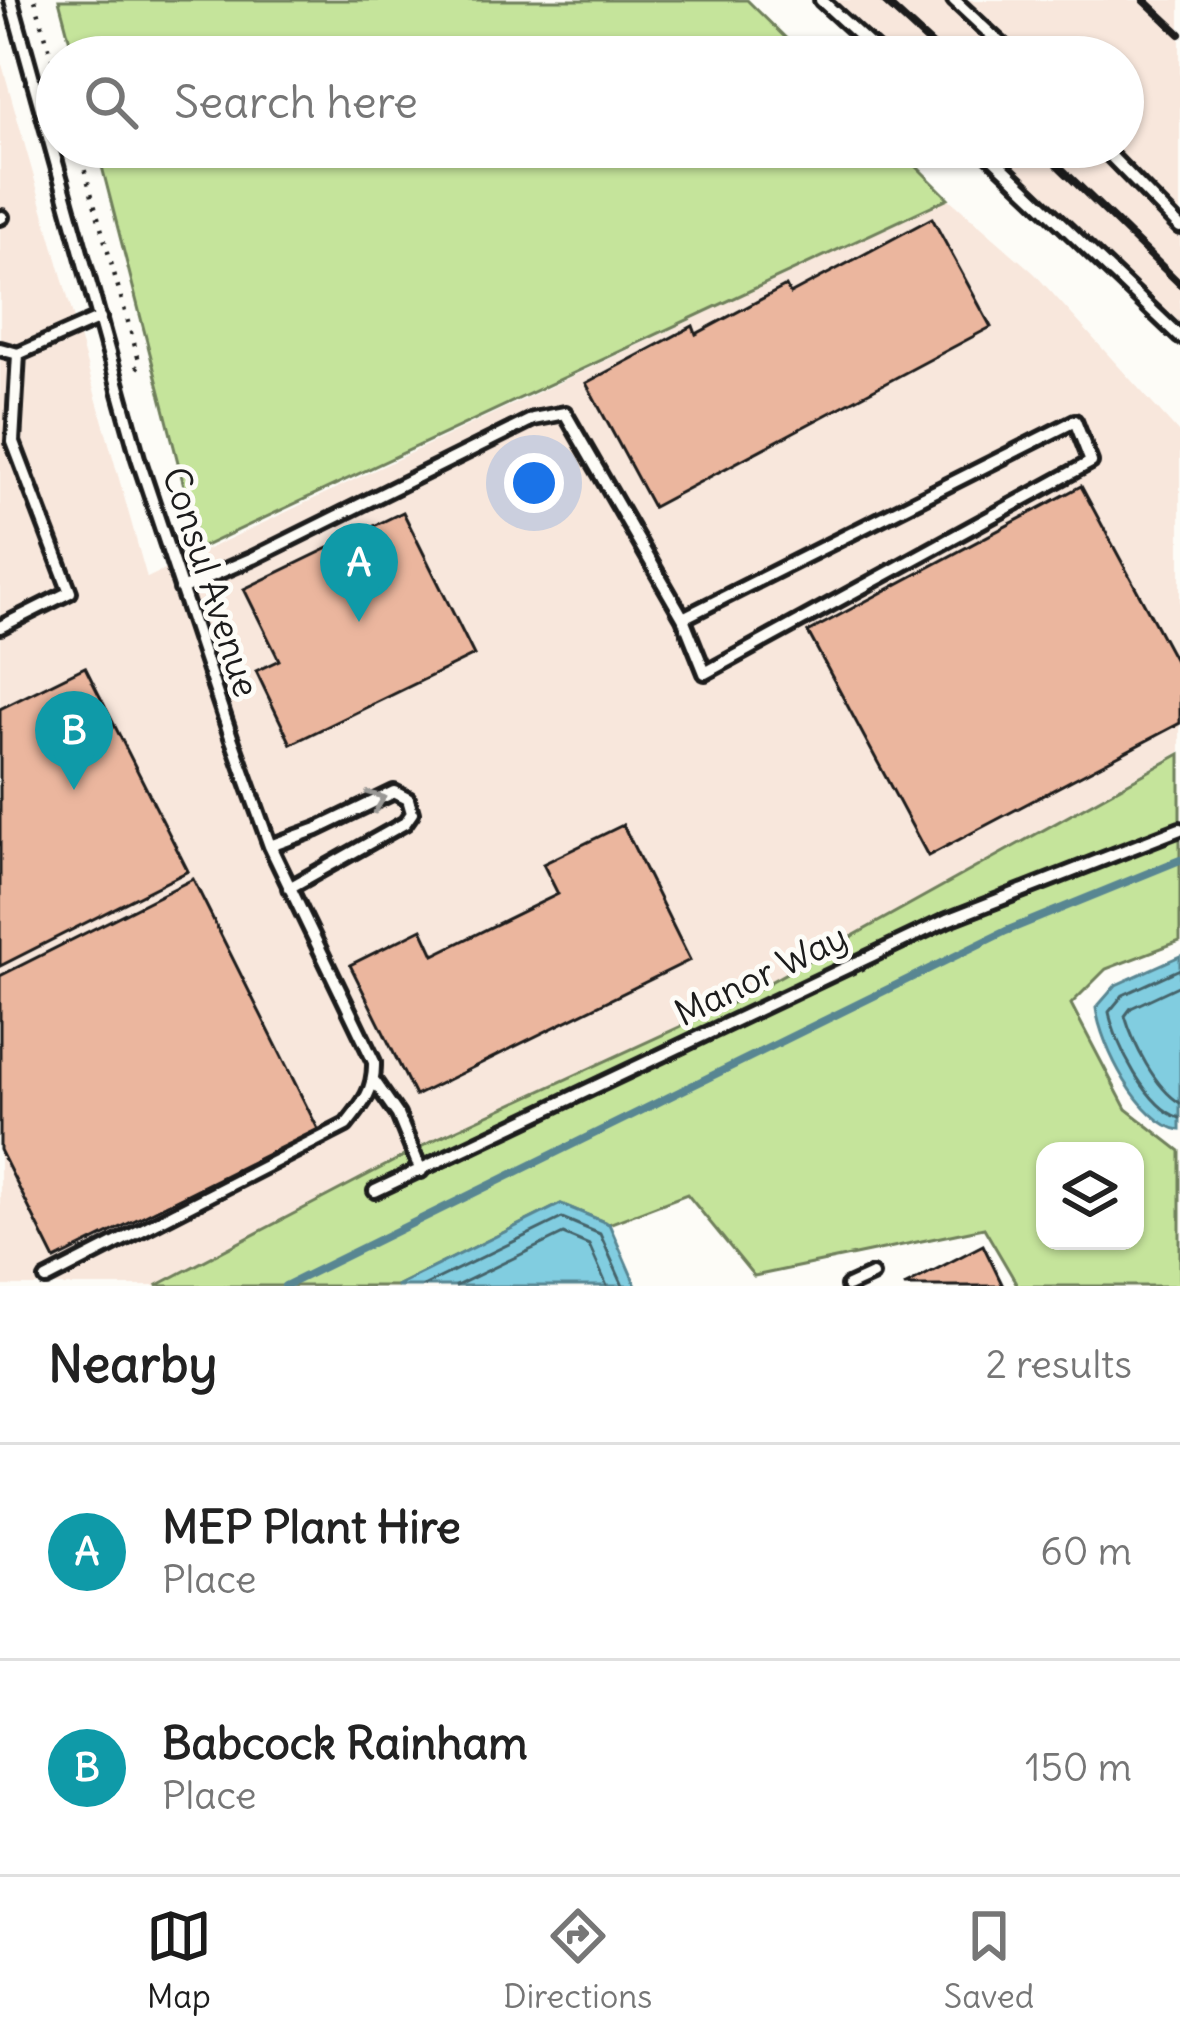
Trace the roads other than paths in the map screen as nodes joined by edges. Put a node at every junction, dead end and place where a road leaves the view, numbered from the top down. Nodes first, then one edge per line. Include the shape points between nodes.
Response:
1 (11, 0) edge
2 (821, 0) edge
3 (954, 0) edge
4 (860, 36) edge
5 (993, 36) edge
6 (36, 89) edge
7 (58, 168) edge
8 (1003, 168) edge
9 (1122, 168) edge
10 (1180, 227) edge
11 (100, 318) junction
12 (1180, 338) edge
13 (0, 349) edge
14 (18, 354) junction
15 (181, 589) junction
16 (683, 618) junction
17 (0, 627) edge
18 (1180, 829) edge
19 (270, 846) junction
20 (289, 888) junction
21 (374, 1082) junction
22 (421, 1172) junction
23 (375, 1191) dead end
24 (872, 1275) dead end
25 (46, 1279) dead end
26 (848, 1286) edge

1 - 6 lane, Consul Avenue
2 - 4 lane
3 - 5 lane
7 - 11 lane, Consul Avenue
8 - 12 lane
9 - 10 lane
11 - 14 lane
11 - 15 lane, Consul Avenue
13 - 14 lane
14 - 17 lane via 13,442 70,592
15 - 16 lane via 533,419 566,413
15 - 19 lane, Consul Avenue
16 - 16 lane via 1055,431 1076,421 1091,462 705,673
18 - 22 lane, Manor Way via 947,920
19 - 20 lane, Consul Avenue
19 -> 20 lane via 380,796 408,799 405,823
20 - 21 lane, Consul Avenue via 374,1062
21 - 22 lane, Consul Avenue
21 - 25 lane via 346,1125
22 - 23 lane, Manor Way
24 - 26 lane

